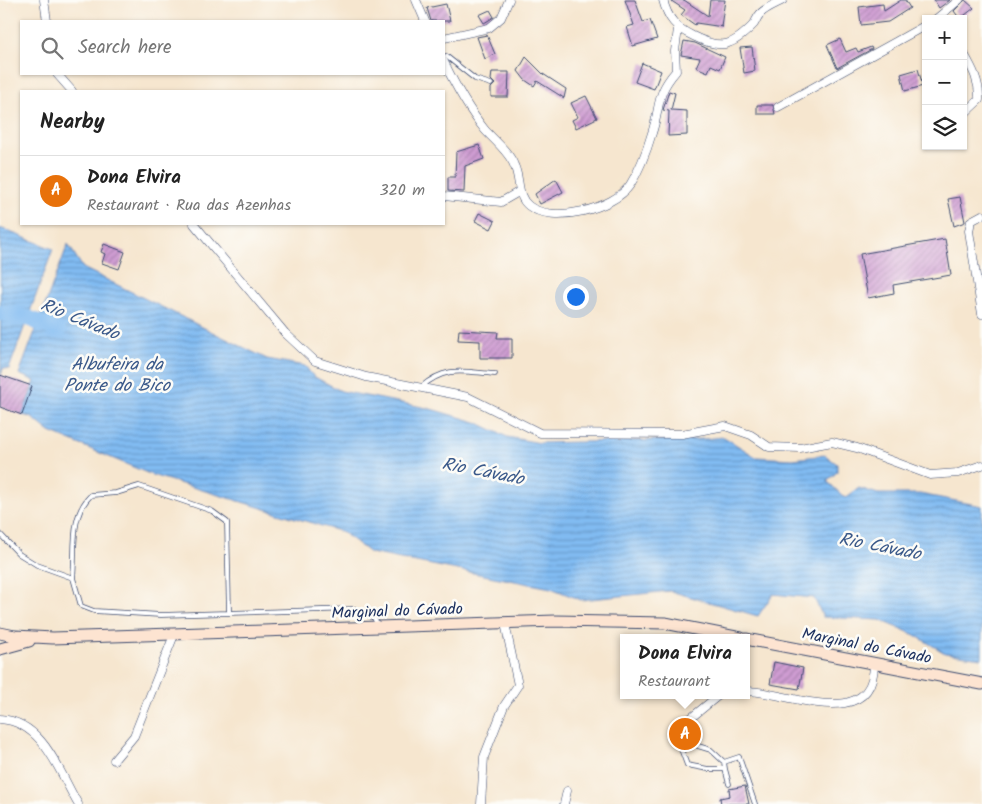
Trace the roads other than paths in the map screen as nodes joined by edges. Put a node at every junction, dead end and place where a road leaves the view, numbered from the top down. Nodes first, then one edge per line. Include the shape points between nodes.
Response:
1 (44, 0) edge
2 (416, 0) edge
3 (509, 0) edge
4 (663, 0) edge
5 (783, 0) edge
6 (959, 0) edge
7 (943, 15) edge
8 (48, 20) edge
9 (424, 20) edge
10 (922, 27) edge
11 (678, 29) junction
12 (445, 38) edge
13 (445, 56) edge
14 (967, 59) edge
15 (445, 64) edge
16 (58, 75) edge
17 (490, 84) dead end
18 (71, 90) edge
19 (778, 108) dead end
20 (967, 111) edge
21 (520, 191) junction
22 (445, 196) edge
23 (982, 215) edge
24 (195, 225) edge
25 (982, 314) edge
26 (495, 374) dead end
27 (421, 388) junction
28 (982, 465) edge
29 (0, 534) edge
30 (74, 578) junction
31 (229, 611) junction
32 (505, 623) junction
33 (379, 627) junction
34 (0, 633) edge
35 (721, 634) edge
36 (174, 635) junction
37 (53, 638) junction
38 (750, 640) edge
39 (0, 649) edge
40 (874, 663) junction
41 (982, 684) edge
42 (750, 692) edge
43 (715, 699) edge
44 (0, 719) edge
45 (683, 728) junction
46 (114, 760) dead end
47 (724, 762) junction
48 (725, 769) junction
49 (729, 784) dead end
50 (567, 790) dead end
51 (78, 804) edge
52 (481, 804) edge
53 (564, 804) edge
54 (755, 804) edge

1 - 8 street
2 - 9 street
3 - 12 street via 501,18 489,28
4 - 11 street
5 - 11 street via 760,14 736,41 726,45 710,45
6 - 7 street
10 - 19 street
11 - 21 street via 676,71 664,84 653,132 629,186 615,199 595,209 572,214 554,214 531,208 522,199
13 - 17 lane via 475,79
14 - 20 street via 979,89 979,100
15 - 21 street via 484,128 514,164
16 - 18 street
21 - 22 street via 501,202
23 - 25 street via 971,221 969,231
24 - 27 street via 285,333 315,361 366,377
26 - 27 lane via 451,371 435,376
27 - 28 street via 468,396 540,433 682,434 725,426 751,435 769,447 800,448 832,442 930,475 958,473
29 - 30 lane via 19,554 37,565
30 - 31 lane via 81,606 94,612 161,615
30 - 31 lane via 74,526 82,504 91,495 116,493 139,486 212,511 227,522
31 - 33 lane via 355,609 374,618
32 - 33 street, Marginal do Cávado
32 - 35 street, Marginal do Cávado via 665,623
32 - 52 street via 518,685 504,706 484,757
33 - 36 street, Marginal do Cávado
34 - 37 street
36 - 37 street, Marginal do Cávado
36 - 46 street via 134,736
37 - 39 street
38 - 40 street, Marginal do Cávado
40 - 41 street, Marginal do Cávado
40 - 42 street via 868,688 845,704
43 - 45 street
44 - 51 street via 10,720 36,735 53,754
45 - 47 lane via 698,746 711,750
45 - 48 lane via 681,749 687,765
47 - 48 lane
47 - 54 lane via 738,757
48 - 49 lane
50 - 53 street

